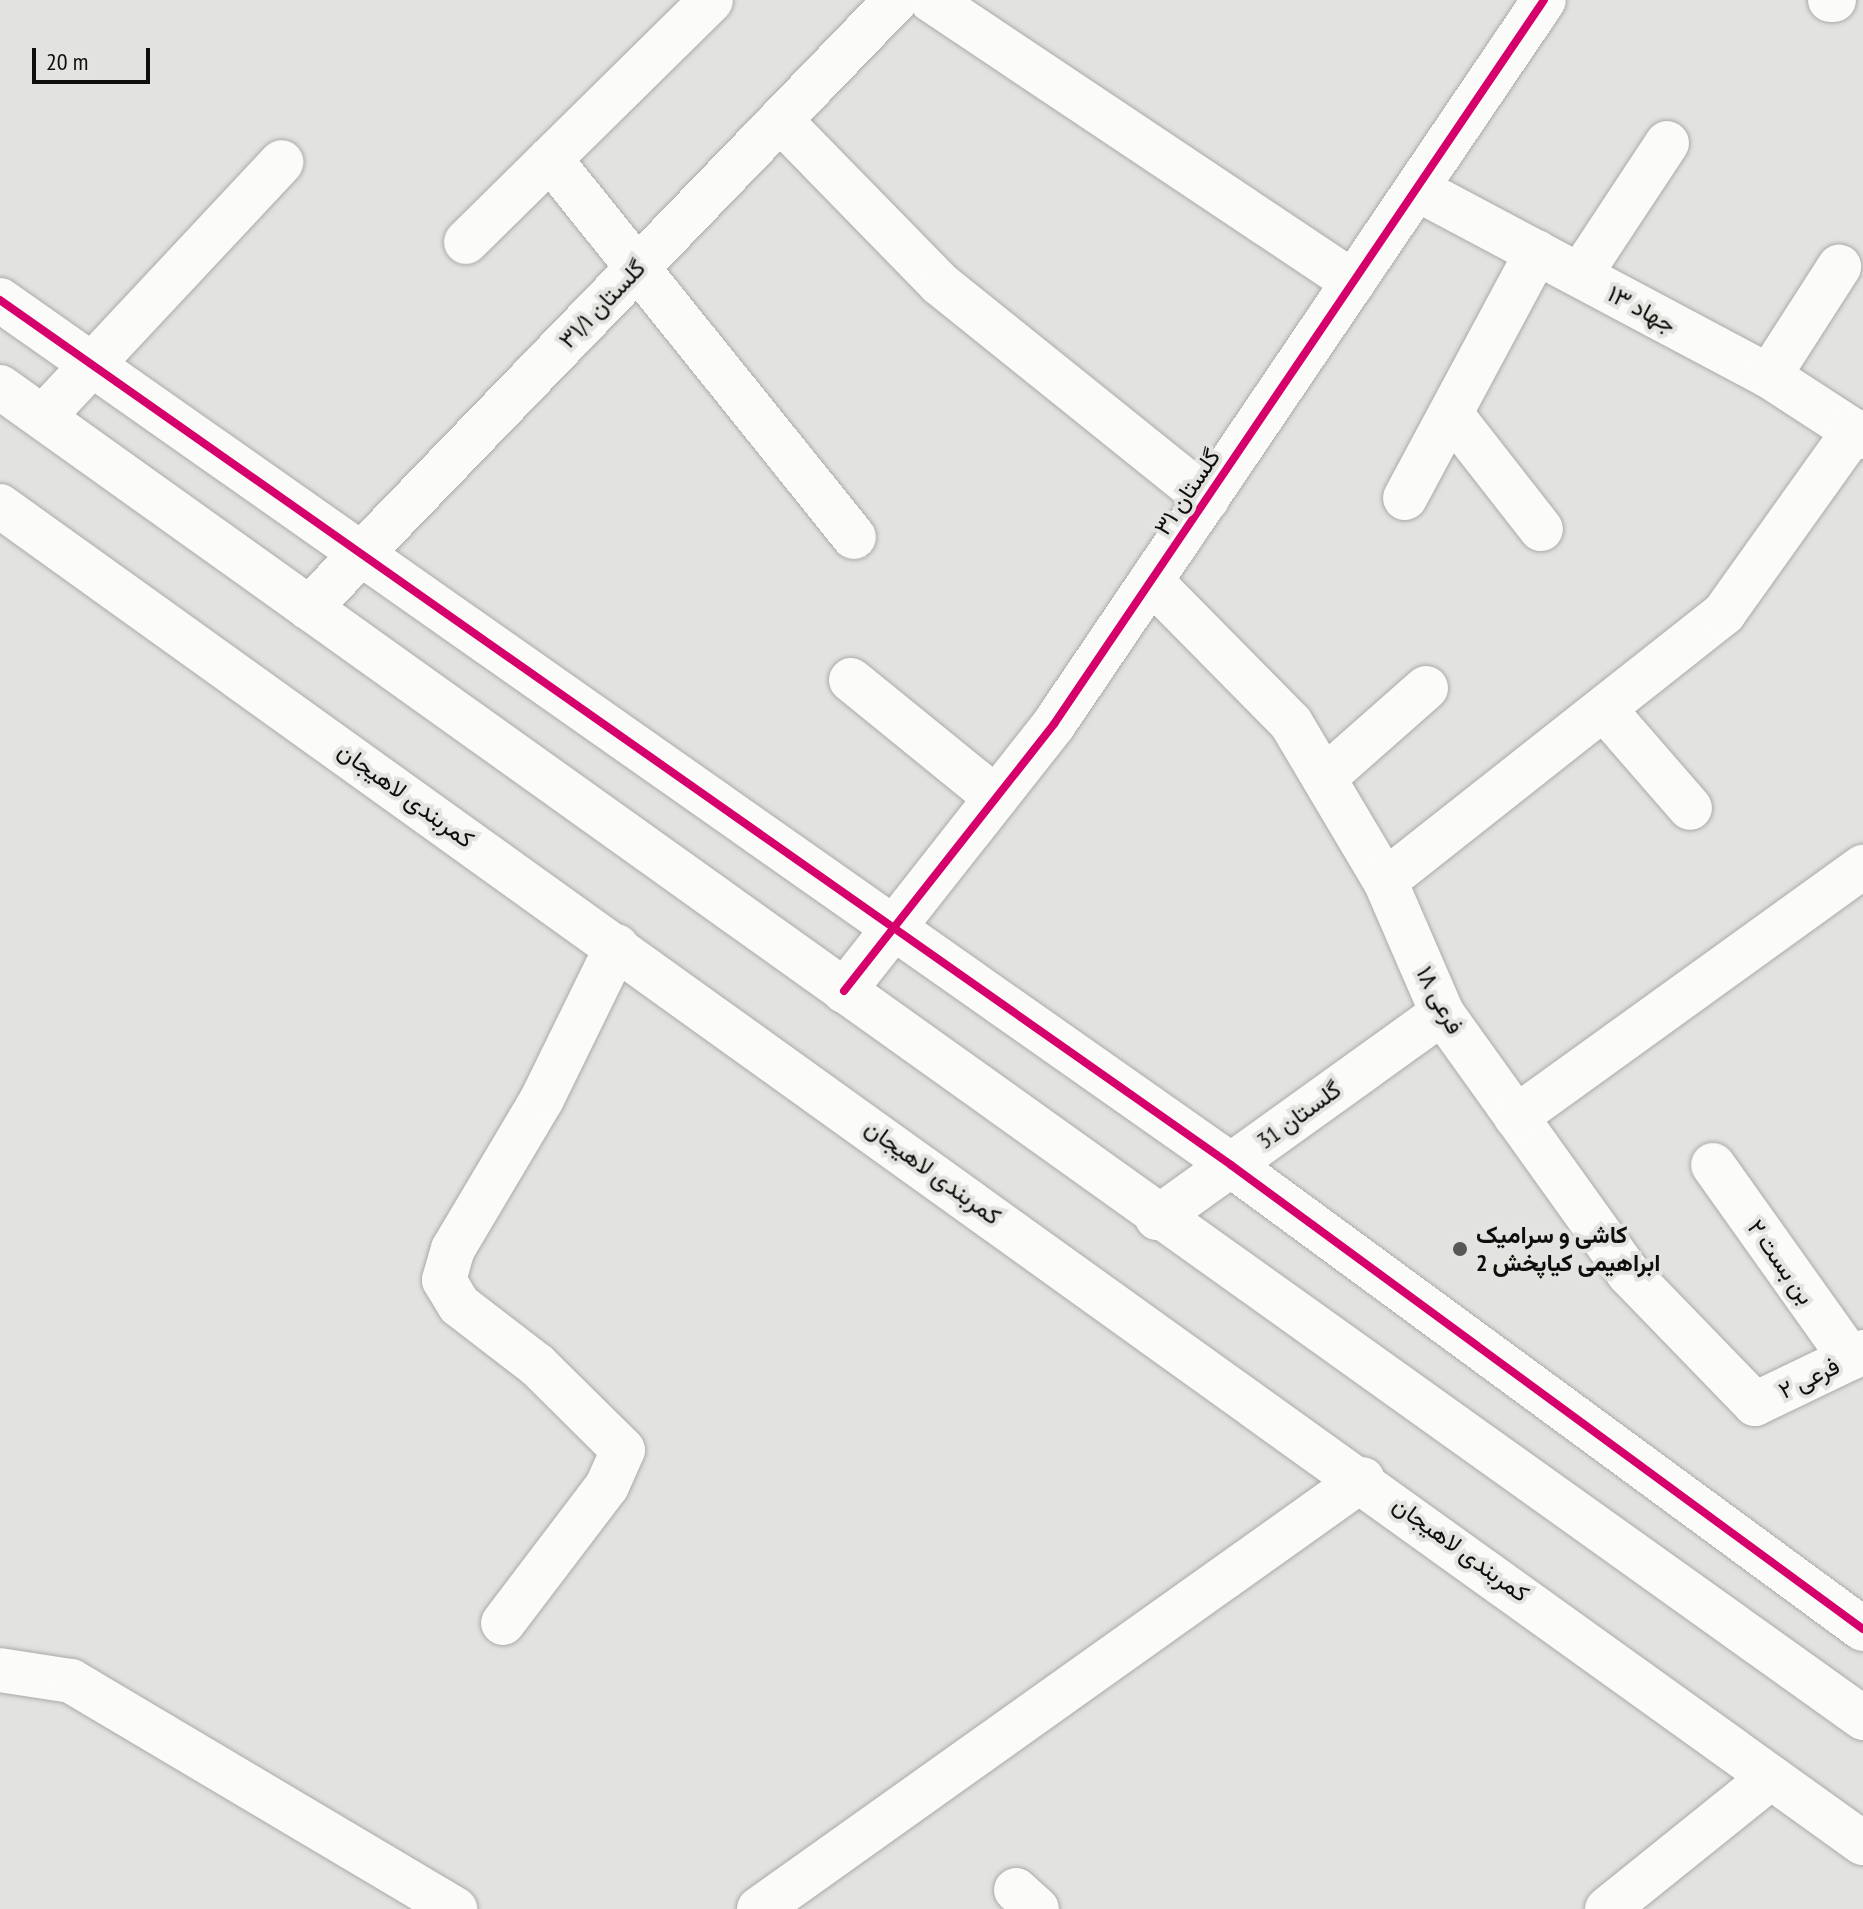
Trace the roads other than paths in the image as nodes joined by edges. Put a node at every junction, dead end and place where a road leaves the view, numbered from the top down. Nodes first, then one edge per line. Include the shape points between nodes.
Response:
1 (711, 0) edge
2 (896, 0) edge
3 (931, 0) edge
4 (1544, 0) edge
5 (780, 120) junction
6 (1667, 143) dead end
7 (550, 159) junction
8 (282, 162) dead end
9 (1417, 189) junction
10 (466, 242) dead end
11 (1537, 252) junction
12 (638, 267) junction
13 (1839, 267) dead end
14 (1580, 275) junction
15 (1353, 282) junction
16 (0, 300) edge
17 (91, 365) junction
18 (1769, 376) junction
19 (0, 387) edge
20 (1451, 414) junction
21 (43, 417) junction
22 (1858, 434) edge
23 (1405, 498) dead end
24 (1207, 499) junction
25 (0, 506) edge
26 (1541, 529) dead end
27 (854, 537) dead end
28 (360, 555) junction
29 (1151, 581) junction
30 (309, 608) junction
31 (851, 680) dead end
32 (1426, 688) dead end
33 (1604, 709) junction
34 (1324, 778) junction
35 (996, 798) junction
36 (1690, 808) dead end
37 (1863, 867) edge
38 (1385, 881) junction
39 (890, 932) junction
40 (617, 946) junction
41 (844, 991) junction
42 (1442, 1013) junction
43 (1516, 1117) junction
44 (1231, 1165) junction
45 (1713, 1165) dead end
46 (1157, 1218) junction
47 (1856, 1355) edge
48 (1755, 1404) joint
49 (1363, 1479) junction
50 (503, 1623) dead end
51 (1863, 1629) edge
52 (0, 1670) edge
53 (1863, 1718) edge
54 (1770, 1778) junction
55 (1863, 1843) edge
56 (455, 1909) edge
57 (759, 1909) edge
58 (1607, 1909) edge

1 - 7 main road
2 - 5 main road, گلستان ۳۱/۱
3 - 15 main road
4 - 9 main road, گلستان ۳۱
5 - 12 main road, گلستان ۳۱/۱
5 - 24 main road via 940,284
6 - 14 main road
7 - 10 main road
7 - 12 main road
8 - 17 main road
9 - 11 main road, جهاد ۱۳
9 - 15 main road, گلستان ۳۱
11 - 14 main road, جهاد ۱۳
11 - 20 main road
12 - 27 main road
12 - 28 main road, گلستان ۳۱/۱
13 - 18 main road
14 - 18 main road, جهاد ۱۳
15 - 24 main road, گلستان ۳۱
16 - 17 main road
17 - 21 main road
17 - 28 main road
18 - 22 main road, جهاد ۱۳
19 - 21 main road
20 - 23 main road
20 - 26 main road
21 - 30 main road
22 - 33 main road via 1724,613
24 - 29 main road, گلستان ۳۱
25 - 40 main road, کمربندی لاهیجان
28 - 30 main road, گلستان ۳۱/۱
28 - 39 main road
29 - 34 main road, فرعی ۱۸ via 1291,723
29 - 35 main road, گلستان ۳۱
30 - 41 main road
31 - 35 main road
32 - 34 main road
33 - 36 main road
33 - 38 main road
34 - 38 main road, فرعی ۱۸
35 - 39 main road, گلستان ۳۱
37 - 43 main road
38 - 42 main road, فرعی ۱۸
39 - 41 main road, گلستان ۳۱
39 - 44 main road
40 - 49 main road, کمربندی لاهیجان
40 - 50 main road via 542,1099 453,1249 444,1280 459,1305 537,1365 623,1450 607,1486
41 - 46 main road
42 - 43 main road, فرعی ۱۸
42 - 44 main road, گلستان 31
43 - 48 main road, فرعی ۱۸ via 1629,1274
44 - 46 main road, گلستان 31
44 - 51 main road
45 - 47 main road, بن بست ۲
46 - 53 main road
47 - 48 main road, فرعی ۲
49 - 54 main road, کمربندی لاهیجان
49 - 57 main road
52 - 56 main road via 71,1681
54 - 55 main road, کمربندی لاهیجان
54 - 58 main road

